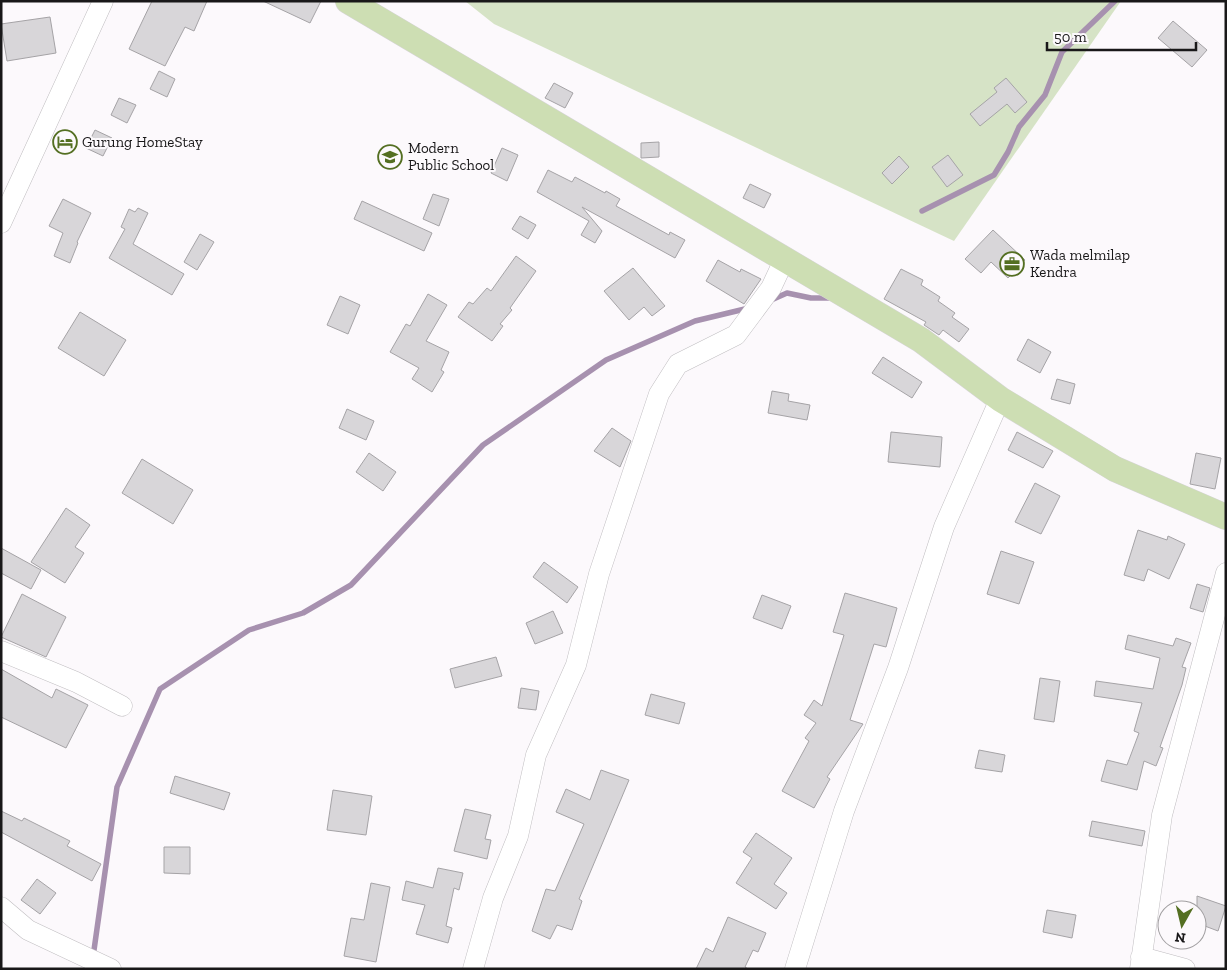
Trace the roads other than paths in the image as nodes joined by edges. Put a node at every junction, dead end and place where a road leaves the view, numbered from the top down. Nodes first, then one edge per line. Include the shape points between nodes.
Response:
1 (102, 1) edge
2 (348, 1) edge
3 (1, 223) edge
4 (786, 258) junction
5 (1000, 399) junction
6 (1226, 516) edge
7 (1226, 573) edge
8 (1, 651) edge
9 (122, 706) dead end
10 (1, 907) edge
11 (1141, 963) edge
12 (111, 969) edge
13 (473, 969) edge
14 (795, 969) edge
15 (1185, 969) edge

1 - 3 street
2 - 4 main road
4 - 5 main road via 922,340
4 - 13 street via 771,288 736,335 678,364 659,394 599,574 576,665 536,755 518,836 492,898
5 - 6 main road via 1115,469
5 - 14 street via 944,527 898,668 844,811
7 - 11 street via 1162,815
8 - 9 street via 76,682
10 - 12 street via 28,930
11 - 15 street

